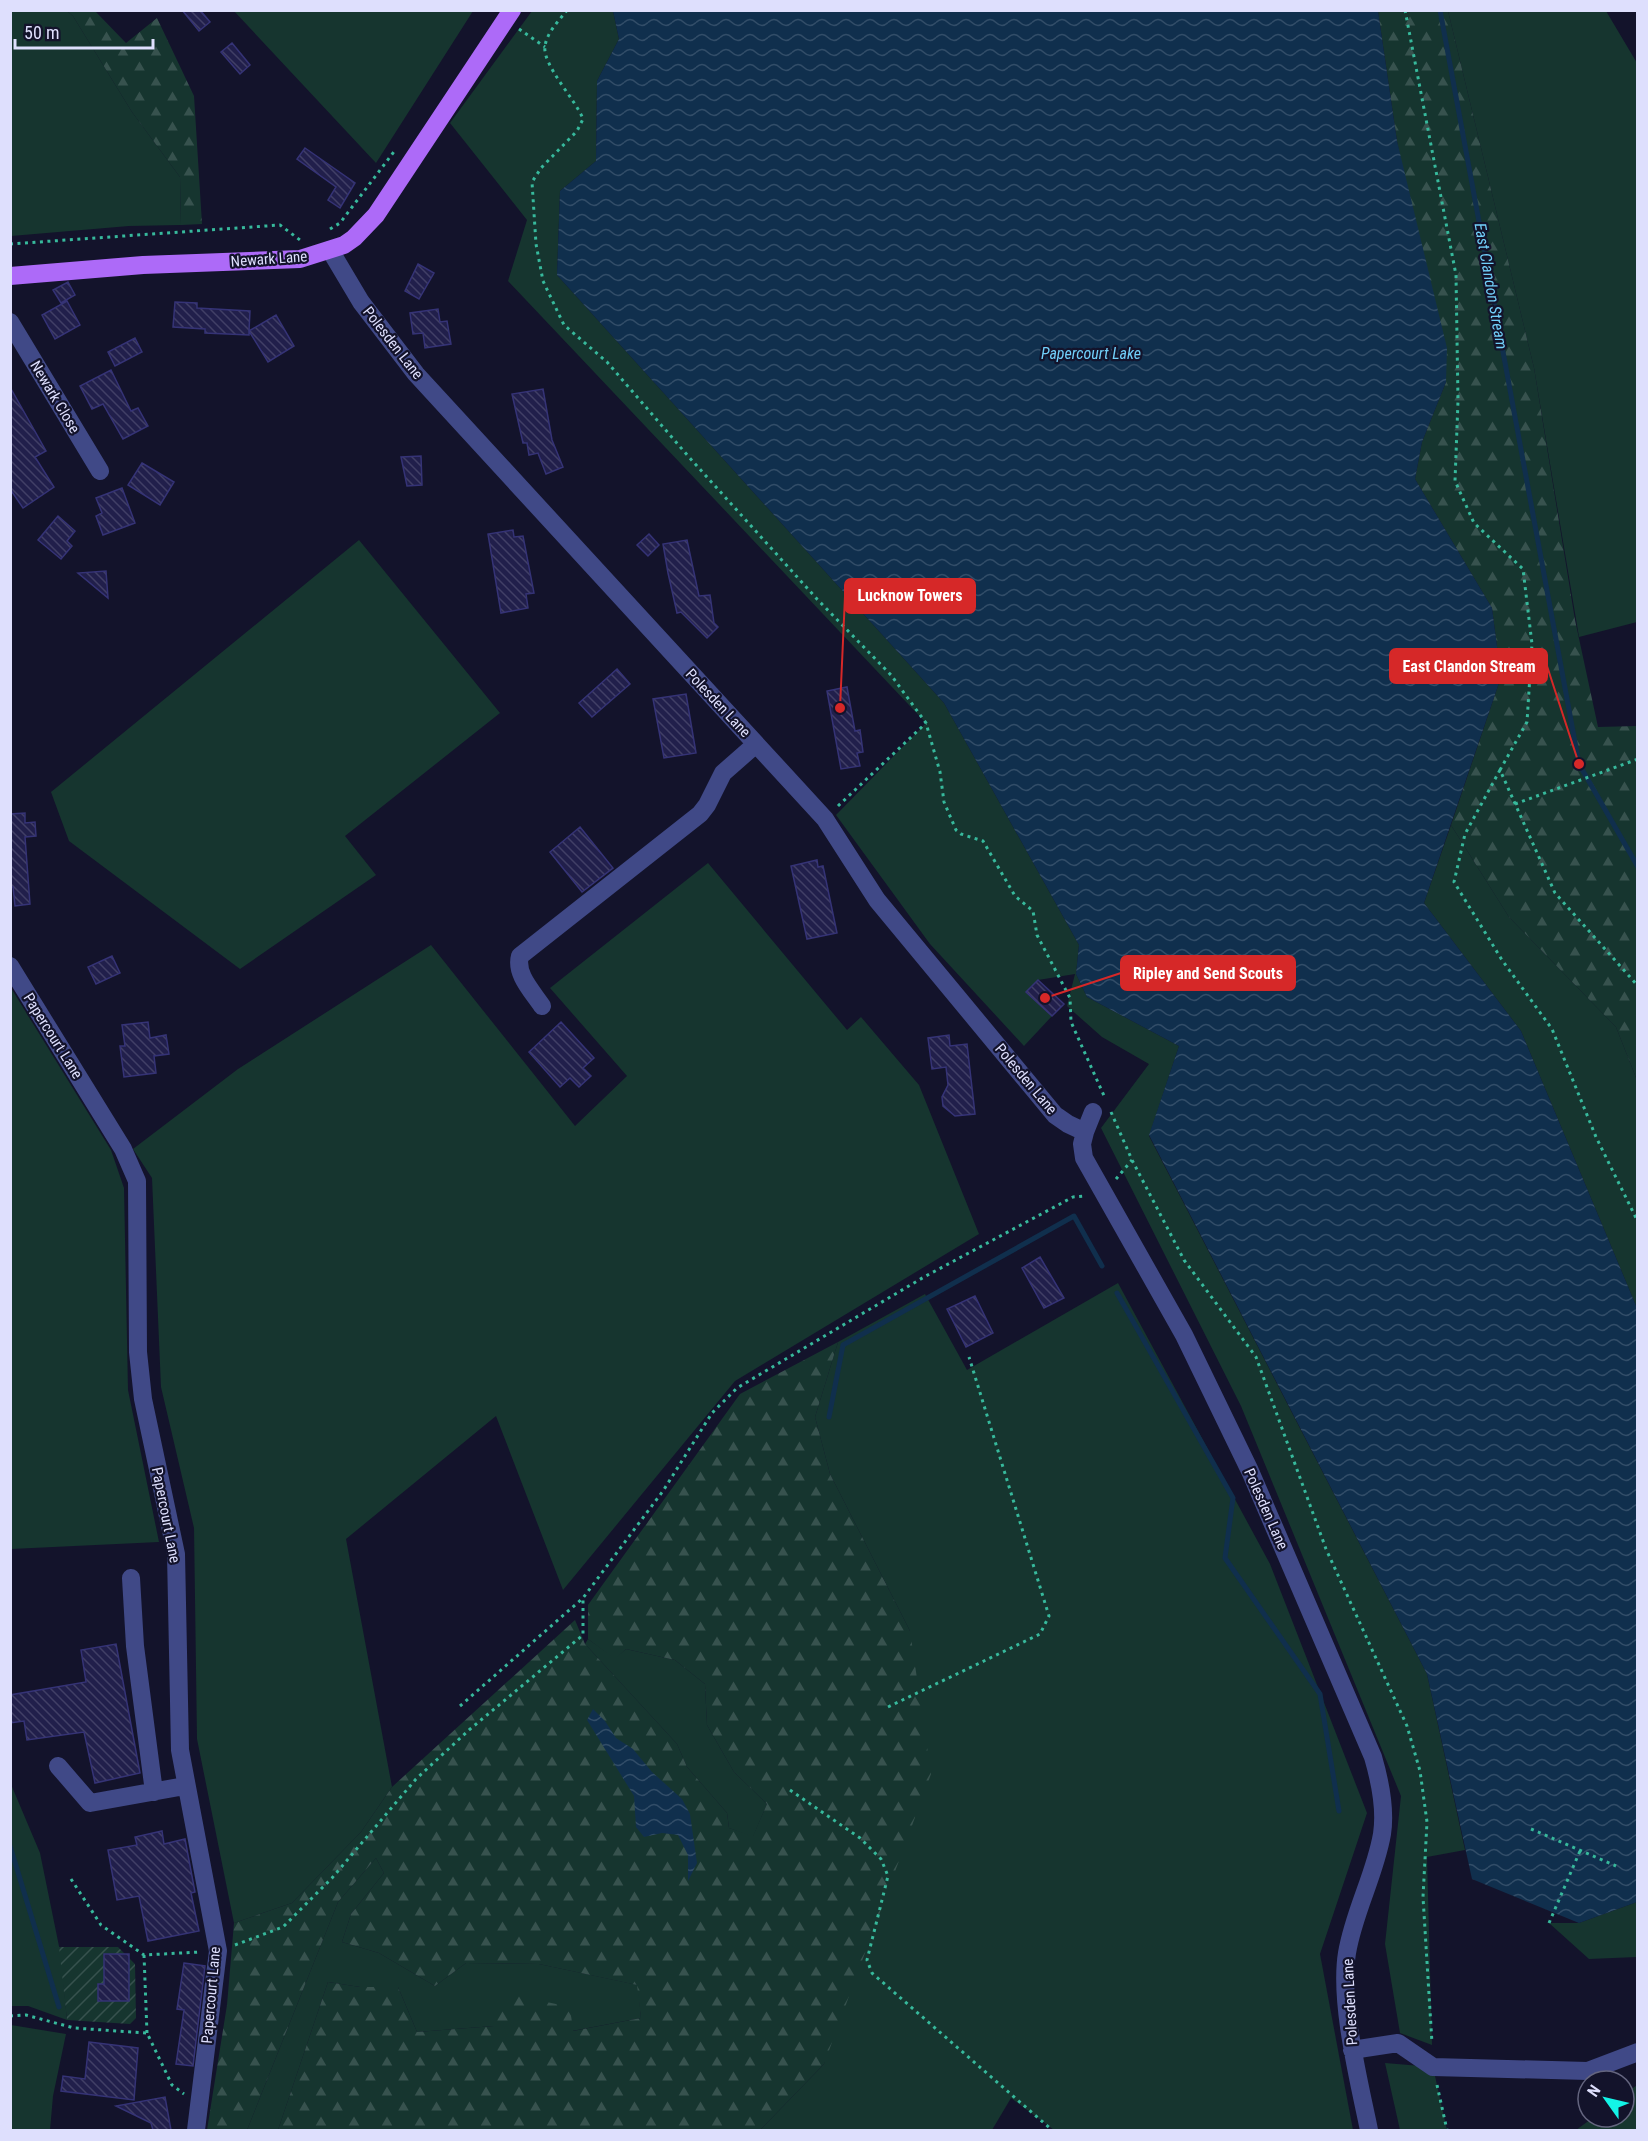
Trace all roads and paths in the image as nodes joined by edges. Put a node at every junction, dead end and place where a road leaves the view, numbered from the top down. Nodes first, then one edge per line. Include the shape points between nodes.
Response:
1 (567, 10) edge
2 (1405, 10) edge
3 (509, 15) edge
4 (545, 47) junction
5 (398, 146) dead end
6 (326, 242) junction
7 (10, 244) edge
8 (306, 245) dead end
9 (10, 276) edge
10 (10, 322) edge
11 (100, 471) dead end
12 (756, 744) junction
13 (1638, 759) edge
14 (1500, 770) junction
15 (1515, 804) junction
16 (825, 819) junction
17 (10, 966) edge
18 (1638, 986) edge
19 (542, 1006) dead end
20 (1093, 1112) dead end
21 (1085, 1131) junction
22 (1132, 1160) dead end
23 (1105, 1195) junction
24 (1638, 1222) edge
25 (969, 1357) dead end
26 (131, 1578) dead end
27 (583, 1598) junction
28 (460, 1706) dead end
29 (888, 1707) dead end
30 (58, 1766) dead end
31 (185, 1786) junction
32 (790, 1790) dead end
33 (154, 1792) junction
34 (1532, 1829) dead end
35 (1580, 1851) junction
36 (1616, 1866) dead end
37 (71, 1879) dead end
38 (1549, 1923) dead end
39 (218, 1951) junction
40 (144, 1954) junction
41 (10, 2016) edge
42 (147, 2033) junction
43 (1352, 2050) junction
44 (1638, 2052) edge
45 (199, 2107) junction
46 (196, 2130) edge
47 (1052, 2130) edge
48 (1369, 2130) edge

1 - 4 path via 550,32
2 - 14 path via 1456,275 1455,481 1474,523 1522,569 1532,644 1527,722
3 - 4 path
3 - 6 main road, Newark Lane via 375,215 354,238
4 - 16 path via 550,65 584,119 532,182 543,281 564,325 607,362 817,599 891,675 927,723
5 - 6 path
6 - 9 main road, Newark Lane via 300,259 143,265
6 - 12 street, Polesden Lane via 361,302 416,374
7 - 8 path via 280,225
10 - 11 street, Newark Close
12 - 16 street, Polesden Lane
12 - 19 street via 723,772 700,814 520,956 520,973
13 - 15 path
14 - 15 path
14 - 24 path via 1465,834 1454,882 1502,960 1552,1029 1596,1137
15 - 18 path via 1555,893
16 - 21 street, Polesden Lane via 877,900 1055,1114
17 - 31 street, Papercourt Lane via 123,1149 137,1181 138,1352 143,1399 176,1554 180,1750
20 - 21 street
21 - 23 street, Polesden Lane via 1084,1158
22 - 23 path
23 - 27 path via 1073,1197 924,1277 737,1388 712,1413 663,1491
23 - 43 street, Polesden Lane via 1184,1335 1250,1471 1373,1757 1383,1805 1382,1832 1377,1857 1356,1910 1346,1955
25 - 29 path via 1049,1616 1040,1634
26 - 33 street via 135,1646
27 - 28 path
27 - 39 path via 583,1635 416,1779 332,1878 283,1927
30 - 33 street via 90,1803
31 - 33 street
31 - 39 street, Papercourt Lane
32 - 47 path via 860,1838 881,1859 888,1876 867,1960 872,1973
34 - 35 path
35 - 36 path
35 - 38 path
37 - 40 path via 101,1925
39 - 40 path
39 - 45 street, Papercourt Lane
40 - 42 path
41 - 42 path via 26,2015 74,2028
42 - 45 path via 172,2085
43 - 44 street via 1398,2043 1433,2067 1588,2071
43 - 48 street, Polesden Lane
45 - 46 street, Papercourt Lane

